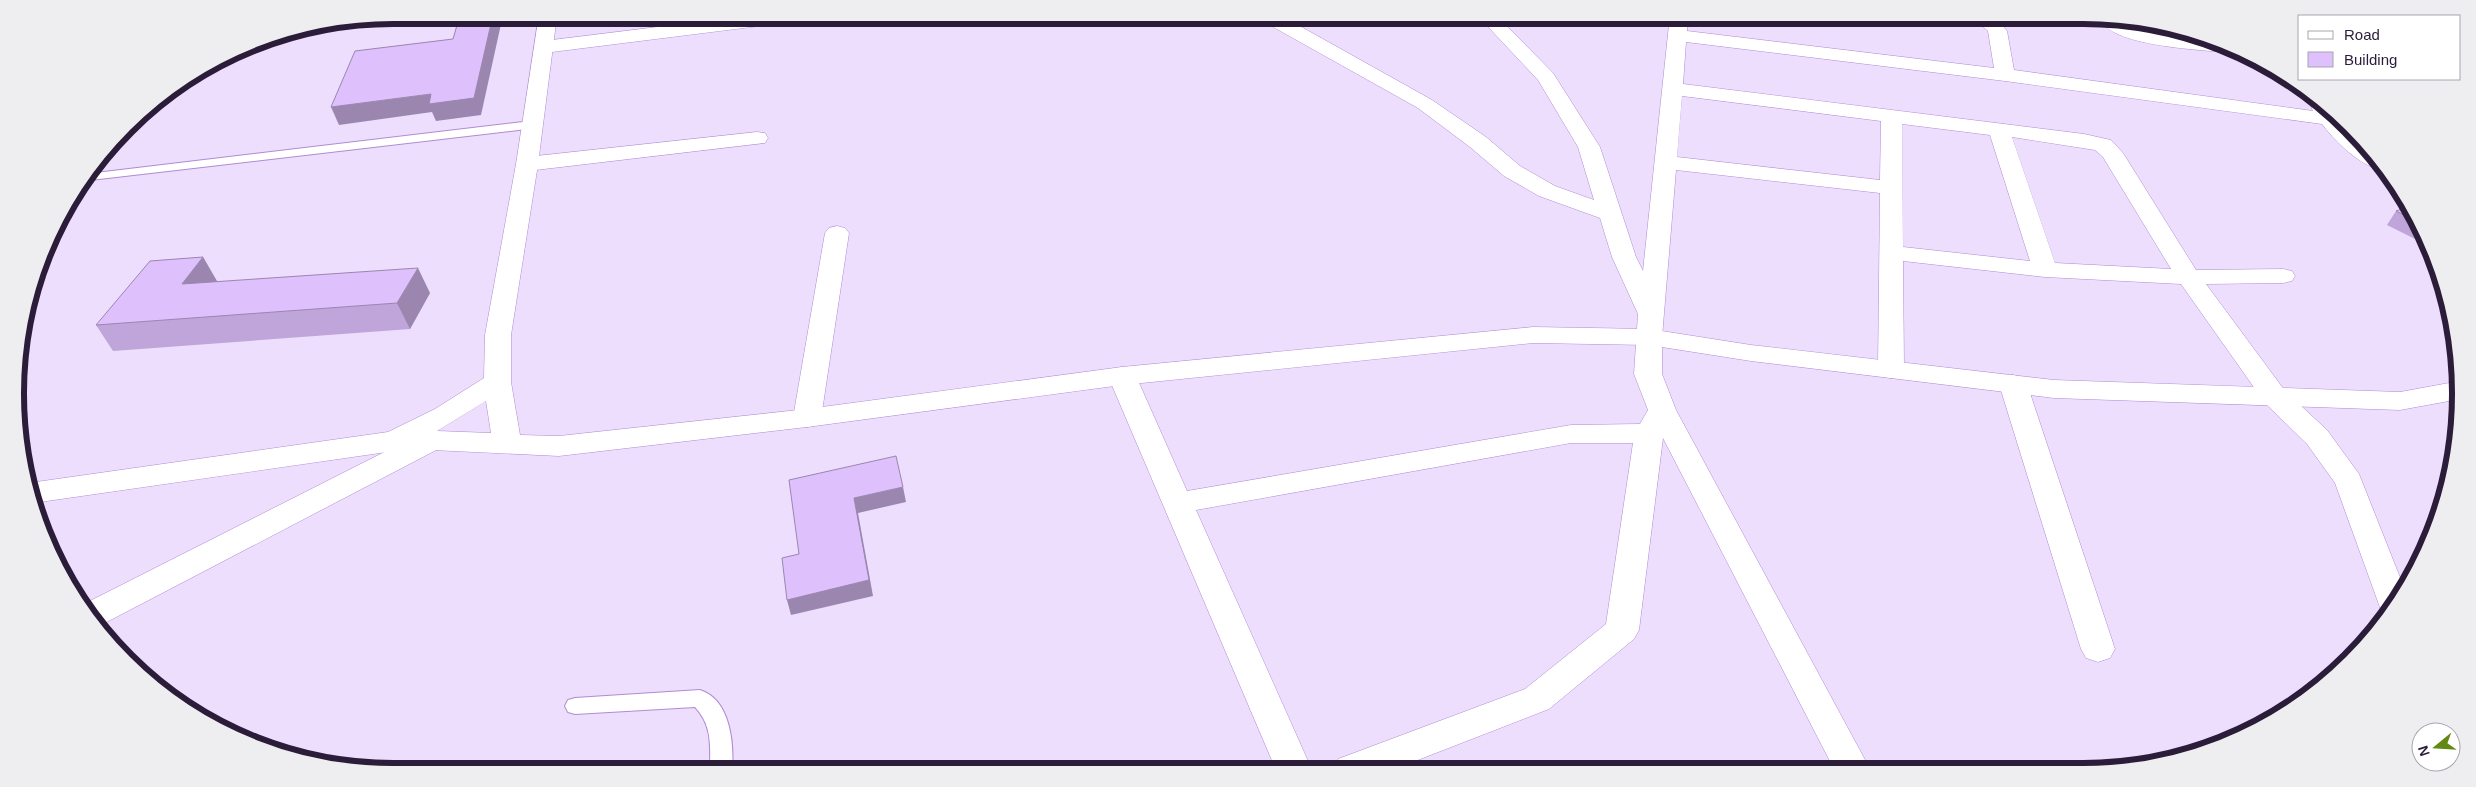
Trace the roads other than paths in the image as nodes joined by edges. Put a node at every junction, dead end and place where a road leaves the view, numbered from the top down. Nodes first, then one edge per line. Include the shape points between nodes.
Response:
1 (547, 24) edge
2 (727, 24) edge
3 (1282, 24) edge
4 (1495, 24) edge
5 (1995, 24) edge
6 (1678, 25) edge
7 (2116, 26) edge
8 (2201, 43) edge
9 (544, 47) junction
10 (2005, 75) junction
11 (1672, 89) junction
12 (1891, 116) junction
13 (2328, 119) joint
14 (532, 125) junction
15 (1999, 130) junction
16 (757, 138) dead end
17 (2361, 151) edge
18 (1665, 162) junction
19 (527, 164) junction
20 (94, 177) edge
21 (1891, 188) junction
22 (1609, 214) junction
23 (837, 233) dead end
24 (1892, 253) junction
25 (2045, 270) junction
26 (2188, 276) junction
27 (2284, 276) dead end
28 (1650, 326) junction
29 (1891, 370) junction
30 (1122, 376) junction
31 (497, 382) junction
32 (2013, 384) junction
33 (2452, 392) edge
34 (2275, 397) junction
35 (807, 418) junction
36 (1656, 421) junction
37 (432, 440) junction
38 (394, 441) junction
39 (507, 443) junction
40 (37, 492) edge
41 (1178, 503) junction
42 (2391, 597) edge
43 (96, 613) edge
44 (2098, 649) dead end
45 (575, 706) dead end
46 (721, 763) edge
47 (1291, 763) edge
48 (1369, 763) edge
49 (1849, 763) edge

1 - 9 street
2 - 9 street
3 - 22 street via 1425,104 1512,171 1547,191
4 - 22 street via 1546,77 1589,147
5 - 10 street
6 - 10 street
6 - 11 street
7 - 8 street via 2135,35
9 - 14 street
10 - 13 street
11 - 12 street
11 - 18 street
12 - 15 street
12 - 21 street
13 - 17 street
14 - 19 street
14 - 20 lane
15 - 25 street
15 - 26 street via 2104,145
16 - 19 street
18 - 21 street
18 - 28 street
19 - 31 street via 498,335
21 - 24 street
22 - 28 street
23 - 35 street
24 - 25 street
24 - 29 street
25 - 26 street
26 - 27 street
26 - 34 street
28 - 29 street via 1751,353
28 - 30 street
28 - 36 street via 1648,374
29 - 32 street
30 - 35 street
30 - 41 street
31 - 38 street via 445,415
31 - 39 street
32 - 34 street via 2054,389
32 - 44 street
33 - 34 street via 2400,401
34 - 42 street via 2317,437 2349,481
35 - 39 street via 559,446
36 - 41 street
36 - 48 street via 1622,630 1537,699
36 - 49 street
37 - 38 street
37 - 39 street
37 - 43 street
38 - 40 street
41 - 47 street
45 - 46 lane via 700,698 713,710 722,737

